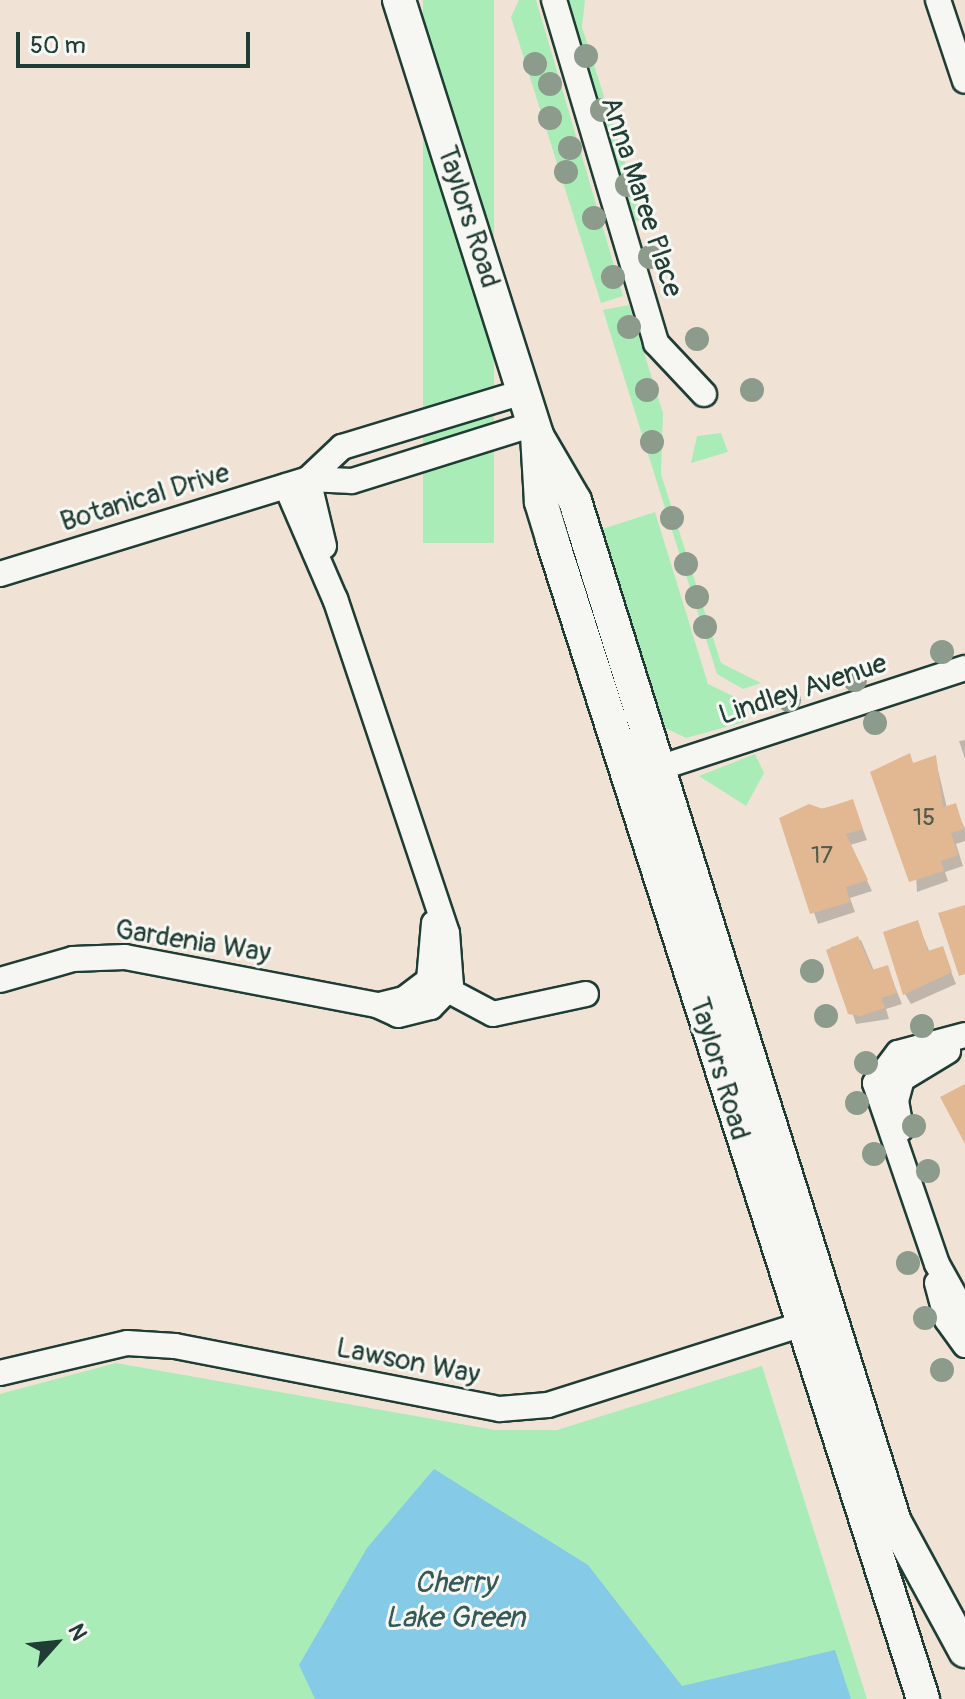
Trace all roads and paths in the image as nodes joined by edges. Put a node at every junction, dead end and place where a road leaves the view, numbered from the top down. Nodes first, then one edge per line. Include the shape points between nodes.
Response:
1 (399, 0) edge
2 (554, 0) edge
3 (938, 0) edge
4 (965, 81) edge
5 (523, 392) junction
6 (704, 394) dead end
7 (535, 430) junction
8 (297, 482) junction
9 (0, 574) edge
10 (965, 668) edge
11 (659, 768) junction
12 (627, 778) junction
13 (0, 980) edge
14 (438, 985) junction
15 (586, 994) dead end
16 (965, 1035) edge
17 (965, 1043) edge
18 (904, 1159) junction
19 (937, 1264) junction
20 (965, 1314) edge
21 (800, 1325) junction
22 (965, 1345) edge
23 (0, 1373) edge
24 (965, 1651) edge
25 (923, 1699) edge

1 - 5 street, Taylors Road
2 - 6 street, Anna Maree Place via 656,343
3 - 4 street
5 - 7 street, Taylors Road
5 - 8 street, Botanical Drive via 342,447
7 - 8 street, Botanical Drive via 352,481
7 - 11 street, Taylors Road via 575,501
7 - 12 street, Taylors Road via 541,502
8 - 9 street, Botanical Drive
8 - 14 street via 432,906 452,951
10 - 11 street, Lindley Avenue
11 - 12 street
11 - 24 street, Taylors Road via 891,1510
12 - 21 street, Taylors Road
13 - 14 street, Gardenia Way via 73,959 125,957 377,1005 398,1015 416,1013
14 - 15 street via 493,1014 511,1015
16 - 18 street via 898,1053 878,1073 876,1094
17 - 18 street via 902,1079 896,1101
18 - 19 street
19 - 20 street
19 - 22 street via 947,1320
21 - 23 street, Lawson Way via 548,1405 500,1409 175,1346 127,1343
21 - 25 street, Taylors Road

